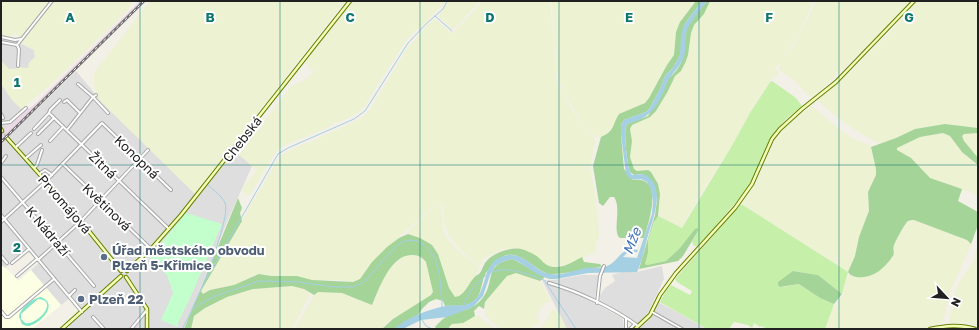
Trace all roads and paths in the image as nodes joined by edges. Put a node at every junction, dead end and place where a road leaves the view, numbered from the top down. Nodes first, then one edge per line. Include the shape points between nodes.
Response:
1 (52, 1) edge
2 (350, 1) edge
3 (914, 1) edge
4 (1, 37) edge
5 (22, 38) junction
6 (1, 42) edge
7 (17, 45) junction
8 (18, 66) dead end
9 (78, 84) dead end
10 (96, 95) dead end
11 (93, 97) junction
12 (60, 100) dead end
13 (64, 102) dead end
14 (26, 108) dead end
15 (49, 113) junction
16 (80, 113) junction
17 (108, 113) dead end
18 (1, 114) edge
19 (3, 118) dead end
20 (54, 118) junction
21 (1, 124) edge
22 (63, 127) junction
23 (34, 129) dead end
24 (67, 130) junction
25 (31, 133) dead end
26 (38, 134) dead end
27 (7, 138) tunnel mouth
28 (50, 141) dead end
29 (41, 145) dead end
30 (81, 145) junction
31 (16, 147) junction
32 (42, 150) dead end
33 (148, 150) dead end
34 (6, 156) dead end
35 (26, 158) junction
36 (139, 160) junction
37 (1, 164) edge
38 (63, 164) junction
39 (34, 168) junction
40 (39, 174) junction
41 (52, 175) junction
42 (1, 177) edge
43 (119, 181) junction
44 (46, 182) junction
45 (171, 190) dead end
46 (100, 200) junction
47 (24, 202) junction
48 (1, 215) edge
49 (4, 219) junction
50 (81, 221) junction
51 (1, 222) edge
52 (169, 229) junction
53 (57, 242) junction
54 (29, 249) junction
55 (150, 249) junction
56 (1, 256) edge
57 (37, 259) junction
58 (7, 263) dead end
59 (12, 263) dead end
60 (604, 266) dead end
61 (122, 271) junction
62 (127, 271) junction
63 (17, 276) dead end
64 (121, 276) junction
65 (126, 277) junction
66 (54, 279) junction
67 (549, 283) dead end
68 (94, 286) dead end
69 (75, 290) dead end
70 (69, 296) junction
71 (596, 302) junction
72 (147, 308) junction
73 (1, 312) edge
74 (82, 312) junction
75 (652, 312) junction
76 (93, 317) dead end
77 (626, 318) junction
78 (636, 325) junction
79 (62, 329) edge
80 (104, 329) edge
81 (131, 329) edge
82 (147, 329) edge
83 (626, 329) edge
84 (630, 329) edge
85 (635, 329) edge
86 (682, 329) edge
87 (930, 329) edge
88 (975, 329) edge

1 - 5 street
2 - 52 street, Chebská
3 - 75 street via 836,82 780,129 772,139 761,166 735,208 676,273 660,295
4 - 5 street via 15,40
5 - 7 street
6 - 7 street
7 - 8 street
9 - 11 street
10 - 11 street
11 - 16 street
11 - 17 street
12 - 15 street
13 - 16 street via 67,100
14 - 21 street via 10,122
15 - 20 street, Žitná
15 - 23 street
16 - 24 street
18 - 19 street
20 - 22 street, Žitná
20 - 26 street
22 - 24 street, Žitná
22 - 28 street
24 - 30 street, Žitná
25 - 31 street
27 - 31 street, Prvomájová
29 - 35 street
30 - 36 street, Konopná via 102,123
30 - 38 street
30 - 43 street, Žitná
31 - 35 street, Prvomájová
32 - 39 street
33 - 36 street
34 - 37 street
35 - 39 street, Prvomájová
36 - 43 street
36 - 45 street, Konopná
38 - 41 street
38 - 46 street, Květinová
39 - 40 street, Prvomájová
40 - 41 street via 45,170
40 - 44 street, Prvomájová
41 - 44 street
42 - 47 street, K Nádraží
43 - 46 street
43 - 52 street, Žitná
44 - 47 street
44 - 50 street, Prvomájová
46 - 50 street
46 - 55 street, Květinová
47 - 49 street
47 - 53 street, K Nádraží
48 - 49 street
49 - 51 street
49 - 54 street
50 - 53 street
50 - 61 street, Prvomájová
52 - 55 street, Chebská
53 - 57 street
53 - 68 street, K Nádraží
54 - 57 street
54 - 59 street
55 - 62 street, Chebská
56 - 58 street
57 - 63 street
57 - 66 street
60 - 71 street
61 - 62 street
61 - 64 street
62 - 65 street
64 - 65 street
64 - 74 street
65 - 72 street
66 - 70 street
66 - 73 street via 9,317
67 - 71 street via 568,288
69 - 70 street
70 - 74 street
71 - 77 street
72 - 81 street
72 - 82 street
74 - 79 street
75 - 78 street via 646,320
75 - 86 street
76 - 80 street
77 - 78 street
77 - 83 street
78 - 84 street
78 - 85 street
87 - 88 street via 956,326

